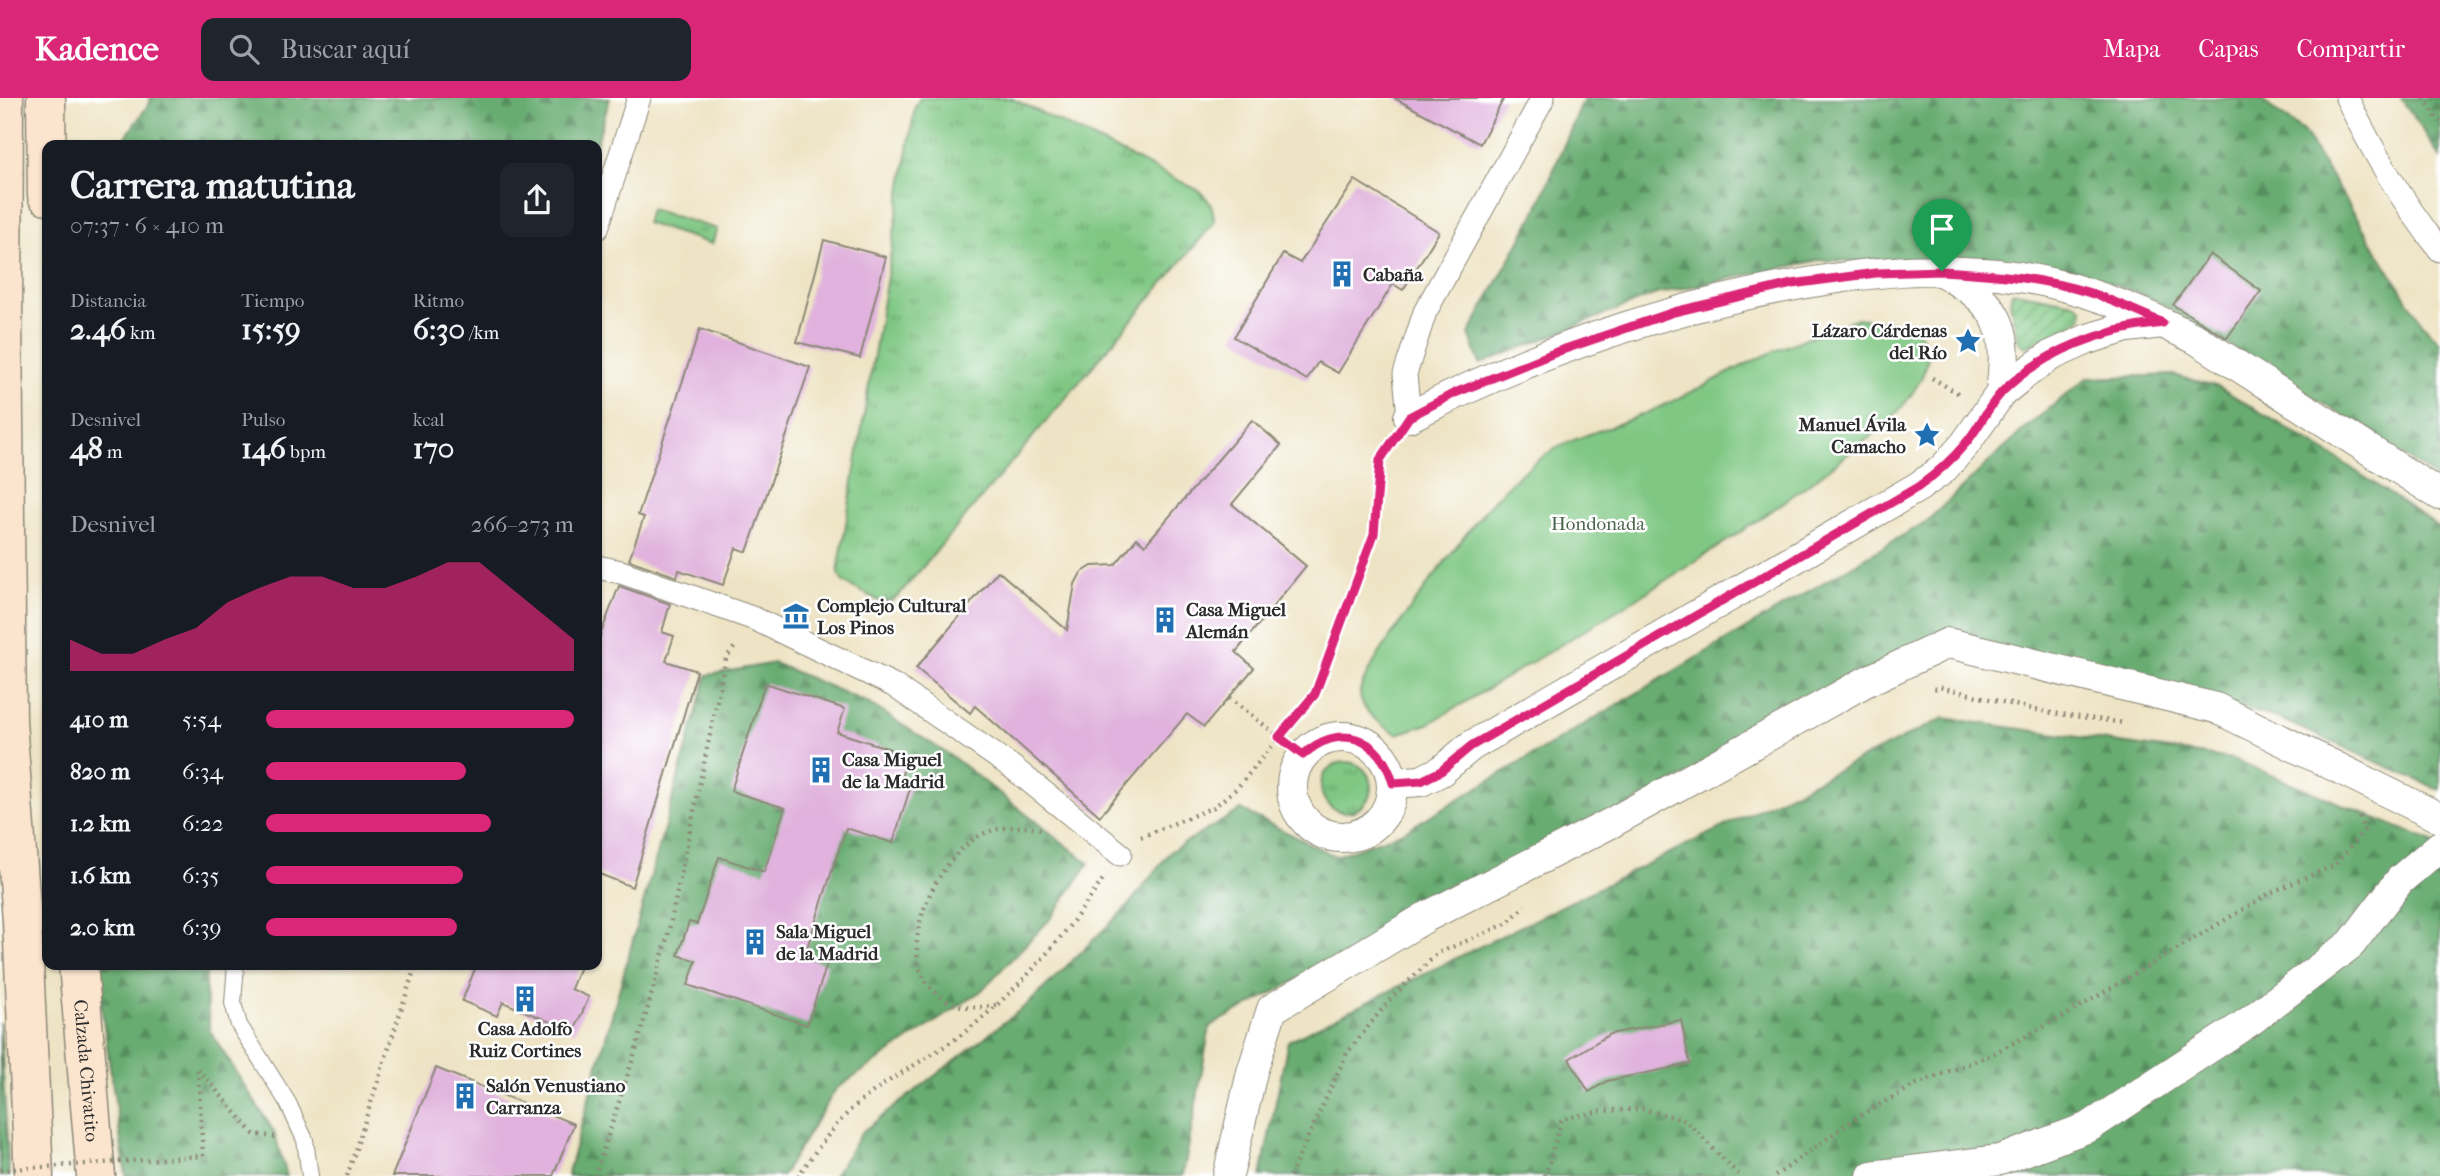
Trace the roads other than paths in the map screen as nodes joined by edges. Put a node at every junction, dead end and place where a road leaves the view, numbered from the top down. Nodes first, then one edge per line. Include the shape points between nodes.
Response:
1 (4, 98) edge
2 (47, 98) edge
3 (639, 98) edge
4 (1543, 98) edge
5 (2347, 98) edge
6 (47, 140) edge
7 (602, 213) edge
8 (2440, 250) edge
9 (1942, 271) junction
10 (2163, 323) junction
11 (2001, 393) junction
12 (1409, 417) joint
13 (2, 451) edge
14 (2440, 495) edge
15 (602, 568) edge
16 (1393, 783) junction
17 (2440, 818) edge
18 (2440, 846) edge
19 (1120, 855) road end
20 (79, 970) edge
21 (236, 970) edge
22 (34, 1176) edge
23 (96, 1176) edge
24 (310, 1176) edge
25 (1228, 1176) edge
26 (1872, 1176) edge

1 - 13 main road
2 - 6 main road
3 - 7 street
4 - 12 street via 1425,312 1405,374
5 - 8 street
9 - 10 street via 2042,281 2088,292
9 - 11 street via 1975,292 1995,312 2003,340
9 - 12 street via 1876,273 1792,284 1674,312 1559,351
10 - 11 street via 2127,327 2088,339 2050,356
10 - 14 street via 2196,339
11 - 16 street via 1965,444 1942,470 1918,487 1471,746 1441,771 1421,781
13 - 22 main road via 7,722
15 - 19 street via 755,619 893,685 1012,767
16 - 16 street via 1379,752 1365,742 1332,737 1316,743 1295,768 1293,801 1313,828 1344,838 1360,835 1386,814
17 - 25 street via 2216,708 1948,643 1867,681 1611,824 1426,917 1272,1009
18 - 26 street via 2400,880 2351,944 2250,1021 2089,1127 2000,1160
20 - 23 main road, Calzada Chivatito
21 - 24 lane via 233,1003 239,1026 288,1103 305,1140

